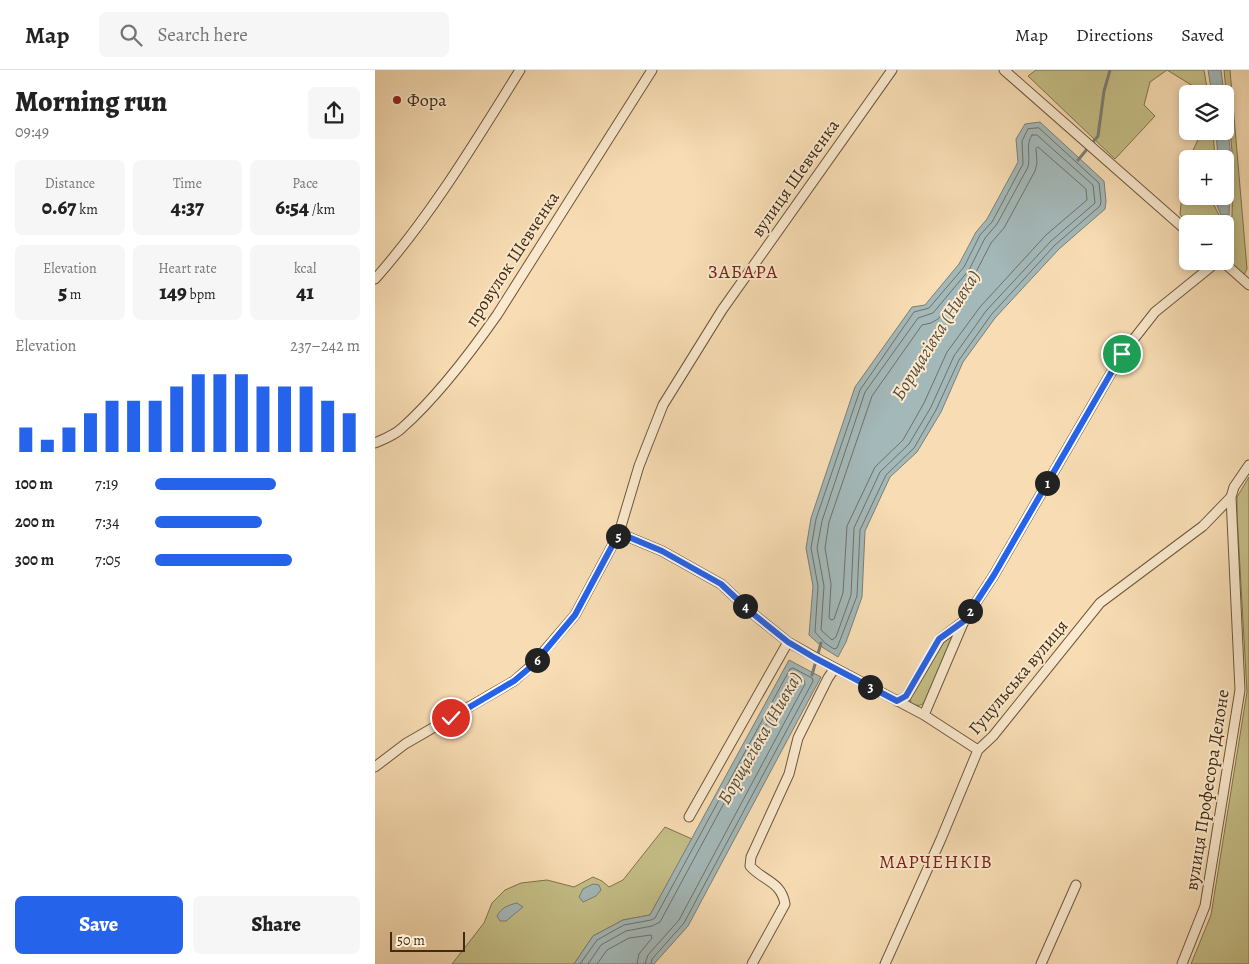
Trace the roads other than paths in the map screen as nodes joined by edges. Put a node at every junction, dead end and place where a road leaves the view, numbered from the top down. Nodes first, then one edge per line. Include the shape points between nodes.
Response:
1 (520, 70) edge
2 (652, 70) edge
3 (892, 70) edge
4 (1004, 70) edge
5 (1179, 224) edge
6 (1207, 270) edge
7 (1232, 270) edge
8 (375, 279) edge
9 (1249, 285) edge
10 (375, 444) edge
11 (1249, 465) edge
12 (1231, 497) junction
13 (619, 533) junction
14 (964, 621) junction
15 (788, 642) junction
16 (835, 668) junction
17 (897, 701) junction
18 (924, 715) junction
19 (977, 750) junction
20 (375, 767) edge
21 (689, 817) dead end
22 (1077, 885) dead end
23 (752, 964) edge
24 (885, 964) edge
25 (1041, 964) edge
26 (1182, 964) edge

1 - 8 street via 430,208
2 - 10 street, провулок Шевченка via 476,344 401,429
3 - 13 street, вулиця Шевченка via 722,310 663,405 639,466
4 - 5 street
6 - 14 street via 1155,312 1122,354
7 - 9 street
11 - 12 street, Гуцульська вулиця
12 - 19 street, Гуцульська вулиця via 1203,526 1101,603 993,736
12 - 26 street, вулиця Професора Делоне via 1240,690 1205,906
13 - 15 street via 662,551 721,584
13 - 20 street, вулиця Шевченка via 575,615 533,665 514,681 405,744
14 - 17 street via 939,639 906,696
14 - 18 street
15 - 16 street
15 - 21 street
16 - 17 street
16 - 23 street via 798,738 789,774 751,857 750,866 779,887 785,904
17 - 18 street
18 - 19 street
19 - 24 street, Гуцульська вулиця
22 - 25 street

